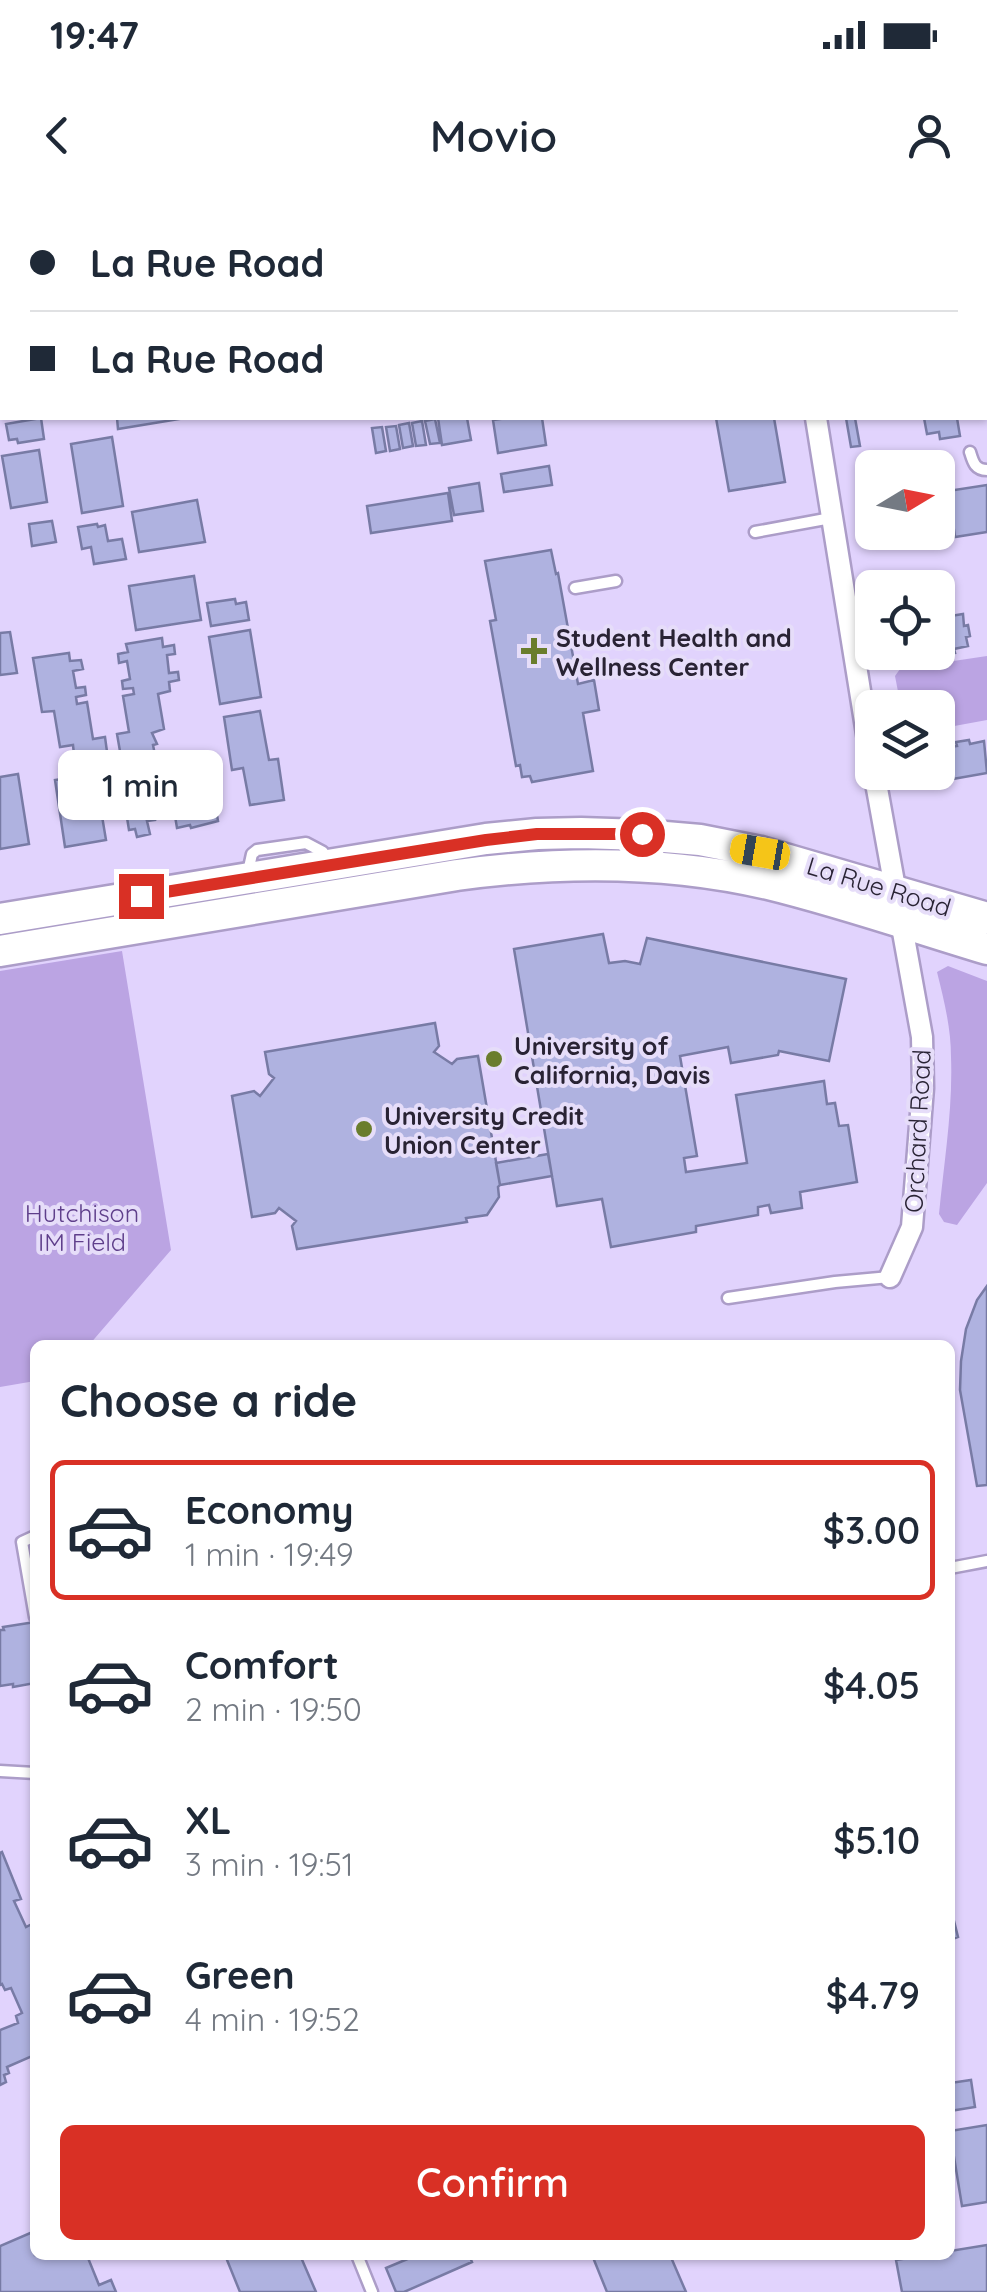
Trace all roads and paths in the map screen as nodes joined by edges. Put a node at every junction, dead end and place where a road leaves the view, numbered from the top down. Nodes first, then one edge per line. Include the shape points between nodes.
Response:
1 (816, 420) edge
2 (970, 452) dead end
3 (987, 470) edge
4 (832, 518) junction
5 (754, 532) dead end
6 (616, 581) dead end
7 (575, 588) dead end
8 (860, 690) edge
9 (877, 790) edge
10 (899, 907) junction
11 (987, 918) edge
12 (0, 919) edge
13 (987, 949) edge
14 (0, 951) edge
15 (890, 1277) joint
16 (728, 1298) dead end
17 (30, 1538) edge
18 (987, 1561) edge
19 (955, 1567) edge
20 (30, 1588) edge
21 (0, 1771) edge
22 (30, 1773) edge
23 (359, 2260) edge
24 (372, 2292) edge

1 - 4 street
2 - 3 lane via 974,464
4 - 5 lane
4 - 8 street
6 - 7 lane
9 - 10 street, Orchard Road
10 - 11 main road, La Rue Road
10 - 12 main road, La Rue Road via 862,880 760,852 642,834 537,834
10 - 13 main road, La Rue Road
10 - 14 main road, La Rue Road via 666,868 560,865 457,875
10 - 15 street, Orchard Road via 924,1068 912,1228
15 - 16 lane
17 - 20 lane via 22,1542
18 - 19 lane
21 - 22 lane
23 - 24 lane

